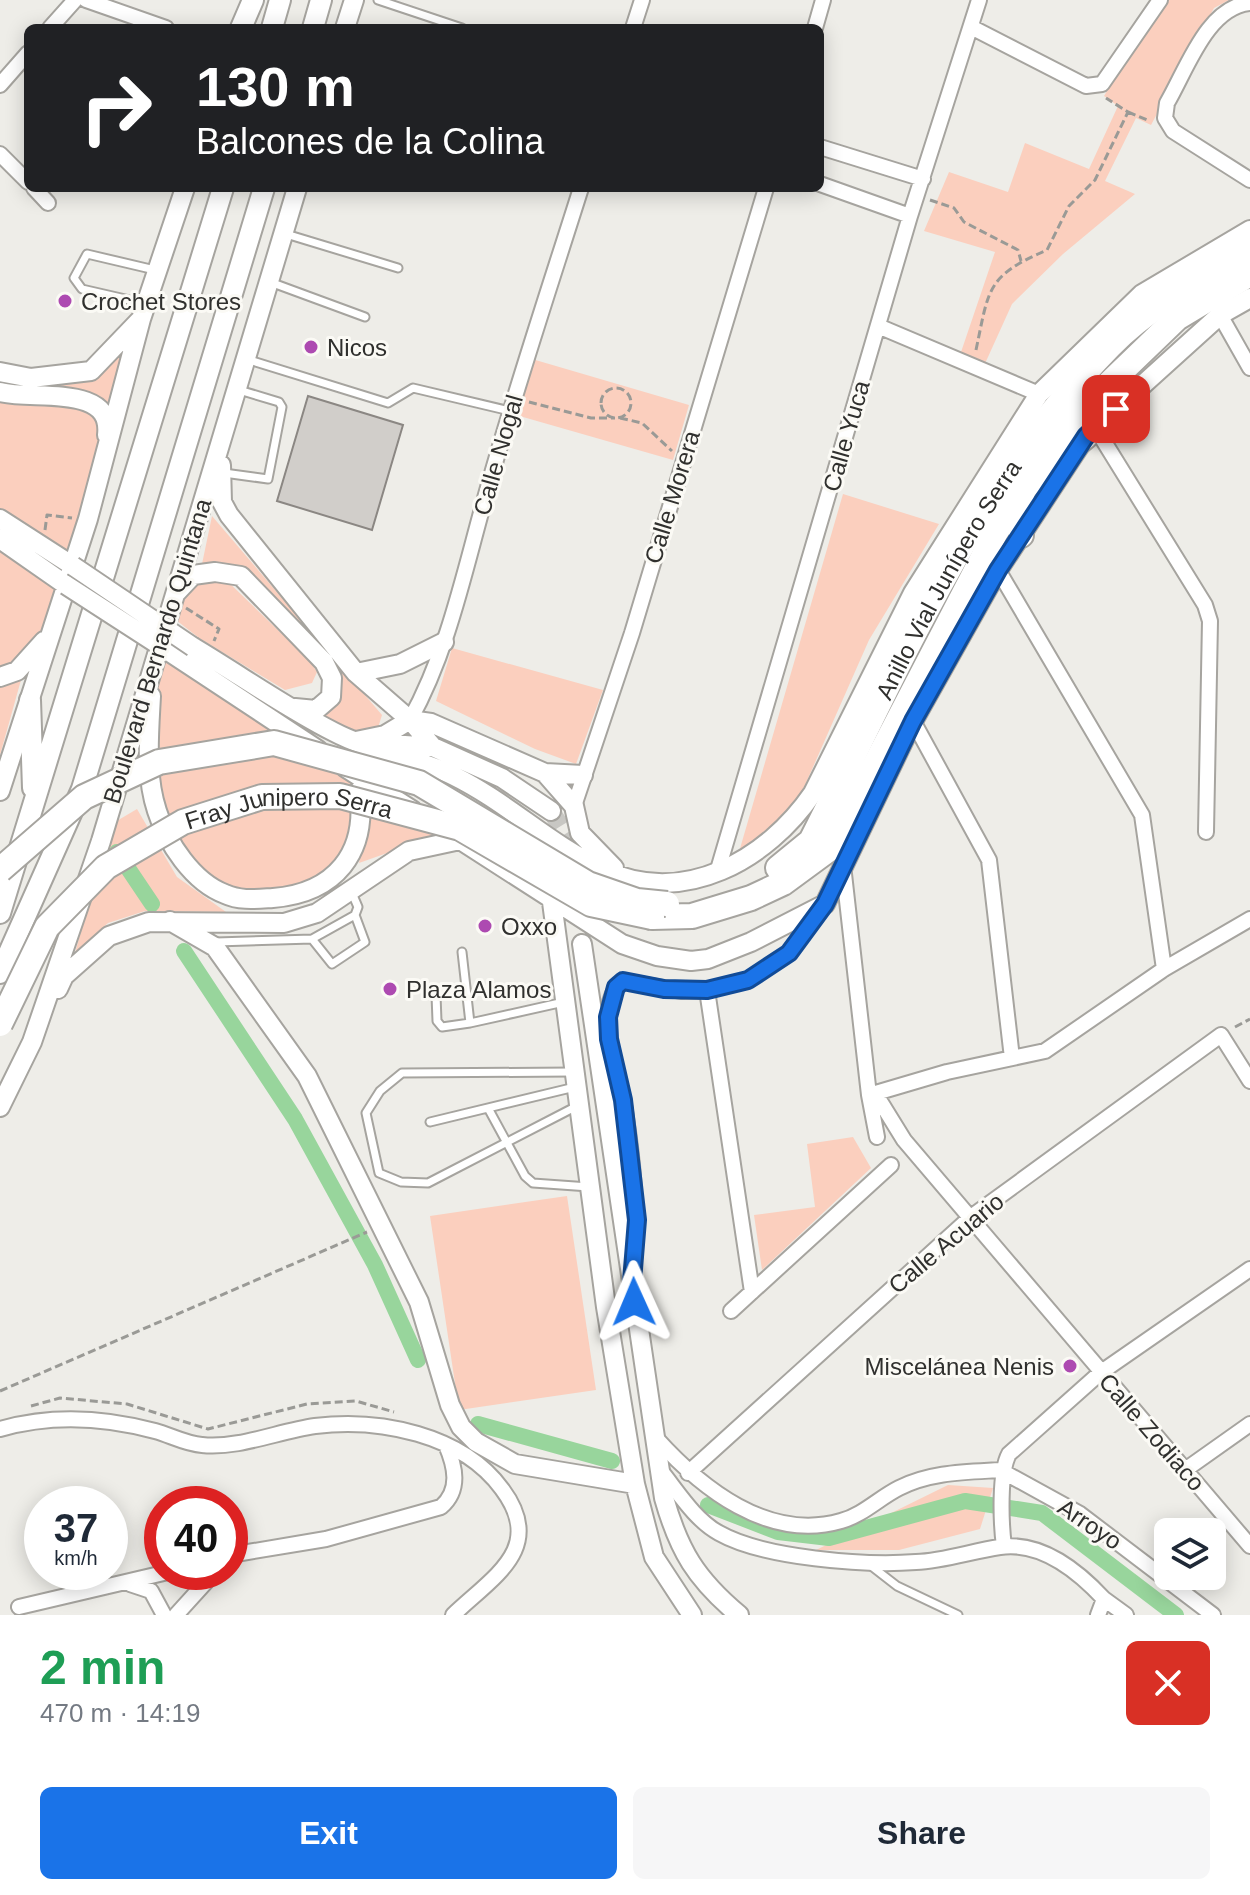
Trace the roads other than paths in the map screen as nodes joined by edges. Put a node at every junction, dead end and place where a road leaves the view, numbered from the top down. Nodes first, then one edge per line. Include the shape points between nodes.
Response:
1 (75, 0) edge
2 (86, 0) edge
3 (250, 0) edge
4 (280, 0) edge
5 (321, 0) edge
6 (354, 0) edge
7 (378, 0) edge
8 (642, 0) edge
9 (823, 0) edge
10 (979, 0) edge
11 (1160, 0) edge
12 (1250, 3) edge
13 (54, 24) edge
14 (155, 24) edge
15 (241, 24) edge
16 (273, 24) edge
17 (314, 24) edge
18 (346, 24) edge
19 (438, 24) edge
20 (634, 24) edge
21 (816, 24) edge
22 (971, 27) junction
23 (24, 58) edge
24 (0, 85) edge
25 (824, 148) edge
26 (0, 154) edge
27 (24, 178) edge
28 (923, 179) junction
29 (1250, 180) edge
30 (824, 185) edge
31 (38, 192) edge
32 (184, 192) edge
33 (222, 192) edge
34 (263, 192) edge
35 (296, 192) edge
36 (580, 192) edge
37 (765, 192) edge
38 (48, 203) dead end
39 (910, 216) junction
40 (1250, 230) edge
41 (284, 233) junction
42 (1250, 250) edge
43 (398, 268) dead end
44 (157, 271) junction
45 (1250, 274) edge
46 (269, 282) junction
47 (1250, 298) edge
48 (143, 311) junction
49 (1220, 315) junction
50 (365, 317) dead end
51 (878, 326) junction
52 (246, 359) junction
53 (1250, 368) edge
54 (0, 372) edge
55 (237, 389) junction
56 (0, 392) edge
57 (1039, 394) junction
58 (512, 404) junction
59 (1090, 432) junction
60 (223, 436) junction
61 (106, 446) junction
62 (220, 472) junction
63 (1022, 489) junction
64 (0, 519) edge
65 (1008, 534) junction
66 (0, 539) edge
67 (998, 570) junction
68 (171, 598) junction
69 (52, 629) junction
70 (444, 642) junction
71 (195, 655) junction
72 (152, 667) junction
73 (356, 673) junction
74 (0, 677) edge
75 (30, 700) junction
76 (292, 707) junction
77 (410, 720) junction
78 (913, 721) junction
79 (356, 741) junction
80 (433, 747) junction
81 (354, 773) junction
82 (545, 773) junction
83 (583, 775) junction
84 (0, 791) edge
85 (33, 806) junction
86 (574, 806) junction
87 (551, 811) tunnel mouth
88 (1206, 832) dead end
89 (460, 840) junction
90 (563, 845) junction
91 (843, 865) junction
92 (0, 870) edge
93 (717, 873) junction
94 (636, 881) junction
95 (352, 893) junction
96 (552, 902) junction
97 (825, 904) junction
98 (659, 910) junction
99 (0, 913) edge
100 (355, 915) junction
101 (1250, 919) edge
102 (170, 921) junction
103 (312, 939) junction
104 (206, 942) junction
105 (582, 944) dead end
106 (622, 944) junction
107 (462, 952) dead end
108 (1164, 969) junction
109 (0, 973) edge
110 (707, 990) junction
111 (436, 995) dead end
112 (564, 1002) junction
113 (470, 1023) junction
114 (0, 1024) edge
115 (32, 1042) junction
116 (1012, 1058) junction
117 (574, 1080) junction
118 (1250, 1081) edge
119 (872, 1094) junction
120 (577, 1106) junction
121 (0, 1107) edge
122 (488, 1108) junction
123 (430, 1122) dead end
124 (877, 1137) dead end
125 (506, 1143) junction
126 (891, 1165) dead end
127 (589, 1187) junction
128 (971, 1217) junction
129 (1250, 1269) edge
130 (632, 1281) junction
131 (752, 1292) junction
132 (634, 1302) junction
133 (606, 1307) junction
134 (731, 1311) dead end
135 (610, 1331) junction
136 (1100, 1373) junction
137 (1250, 1424) edge
138 (0, 1429) edge
139 (656, 1438) junction
140 (446, 1445) junction
141 (1000, 1470) junction
142 (1185, 1470) junction
143 (661, 1471) junction
144 (688, 1473) junction
145 (635, 1484) junction
146 (1004, 1546) junction
147 (1250, 1546) edge
148 (248, 1551) edge
149 (867, 1562) junction
150 (144, 1579) edge
151 (130, 1583) junction
152 (199, 1590) edge
153 (1104, 1599) junction
154 (19, 1607) dead end
155 (164, 1615) edge
156 (176, 1615) edge
157 (453, 1615) edge
158 (692, 1615) edge
159 (739, 1615) edge
160 (958, 1615) edge
161 (1098, 1615) edge
162 (1126, 1615) edge
163 (1213, 1615) edge

1 - 13 street
2 - 14 street
3 - 15 main road
4 - 16 main road
5 - 17 main road
6 - 18 street
7 - 19 lane
8 - 20 street
9 - 21 street
10 - 22 street, Calle Yuca
11 - 22 street via 1102,84 1086,86
12 - 29 street via 1218,15 1167,103 1165,118 1173,131
22 - 28 street, Calle Yuca
23 - 24 street
25 - 28 street
26 - 27 street
28 - 39 street, Calle Yuca
30 - 39 street
31 - 38 street
32 - 44 street
33 - 85 main road
34 - 109 main road, Boulevard Bernardo Quintana via 82,789
35 - 41 street, Boulevard Bernardo Quintana
36 - 58 street, Calle Nogal
37 - 83 street, Calle Morera via 632,633
39 - 51 street, Calle Yuca
40 - 57 street via 1142,294
41 - 43 lane
41 - 46 street, Boulevard Bernardo Quintana
42 - 98 highway, Anillo Vial Junípero Serra via 1169,297 1112,344 1038,428 970,530 811,841 772,873 729,892
44 - 48 street
44 - 48 lane via 87,254 74,278 82,289
45 - 63 highway, Anillo Vial Junípero Serra via 1177,318 1069,422
46 - 50 lane
46 - 52 street, Boulevard Bernardo Quintana
47 - 49 street
48 - 54 street via 91,371 31,378
48 - 61 street
49 - 53 street
49 - 59 street
51 - 57 street
51 - 93 street, Calle Yuca
52 - 55 street, Boulevard Bernardo Quintana
52 - 58 lane via 388,403 413,388
55 - 60 street, Boulevard Bernardo Quintana
55 - 62 lane via 281,404 271,465 267,481
56 - 61 street via 86,398 109,424
57 - 93 street via 913,593 813,793 767,846
58 - 70 street, Calle Nogal
59 - 63 highway
59 - 65 street
59 - 88 street via 1205,605 1210,621
60 - 62 street
60 - 68 street, Boulevard Bernardo Quintana
61 - 69 street
62 - 73 street via 222,502 229,515
63 - 65 highway, Anillo Vial Junípero Serra
64 - 71 street, bridge
65 - 67 street
65 - 98 highway, Anillo Vial Junípero Serra via 832,847 783,883 751,898 692,916
66 - 71 street, bridge via 60,581
67 - 78 street
67 - 108 street via 1142,815
68 - 72 street, Boulevard Bernardo Quintana
68 - 76 street via 193,575 241,576 324,662 332,678 331,697 316,710
69 - 74 street via 17,671
69 - 75 street
70 - 73 street via 400,664
70 - 77 street, Calle Nogal
71 - 76 street
71 - 81 street
72 - 81 street via 149,774 156,809 165,832 199,879 224,894 247,900 283,897 319,886 338,873 352,854 363,820
72 - 115 street, Boulevard Bernardo Quintana via 101,841
73 - 77 street
75 - 84 street
75 - 85 main road
76 - 79 street
77 - 79 street via 385,735
77 - 80 street
77 - 82 street via 431,723
78 - 91 street
78 - 116 street via 989,860
79 - 80 street
79 - 90 street via 475,786
80 - 87 street via 502,778
81 - 89 street
81 - 90 street via 391,785 539,872
82 - 83 street
82 - 86 street
83 - 86 street, Calle Morera
85 - 99 main road
86 - 90 street
86 - 94 street via 580,833 613,867
89 - 95 street via 409,851
89 - 96 street
90 - 94 street via 603,870
91 - 97 street
91 - 119 street
92 - 98 highway, Fray Junipero Serra, bridge via 84,797 159,762 274,743 419,783 588,884
93 - 94 street via 680,882
94 - 96 street via 578,874 562,880
94 - 106 street via 598,891 594,905 597,923
95 - 100 lane via 358,907
95 - 102 street via 317,913 284,923
96 - 106 street
96 - 112 street
97 - 106 street via 708,959 657,956
97 - 110 street via 789,953 768,969
98 - 114 highway, Fray Junipero Serra, bridge via 591,904 460,828 340,796 262,797 183,822 106,867 47,927
100 - 103 lane
100 - 103 lane via 365,942 332,964
101 - 108 street
102 - 104 street
102 - 115 street via 149,922 109,936 64,976
103 - 104 lane
104 - 145 street via 215,947 307,1076 419,1302 461,1427 515,1464
105 - 130 street
107 - 113 lane
108 - 116 street via 1045,1051
110 - 130 street via 623,981 612,999 609,1039 623,1100 637,1220
110 - 131 street
111 - 113 lane via 442,1027
112 - 113 lane
112 - 117 street
115 - 121 street, Boulevard Bernardo Quintana
116 - 119 street
117 - 120 street
117 - 122 lane
117 - 125 lane via 402,1073 380,1091 366,1113 379,1173 401,1182 428,1183
118 - 128 street, Calle Acuario via 1221,1035
119 - 124 street
119 - 128 street, Calle Zodiaco
120 - 125 lane
120 - 127 street
122 - 123 lane
122 - 125 lane
125 - 127 lane via 533,1183
126 - 131 street
127 - 133 street
128 - 136 street, Calle Zodiaco
128 - 144 street, Calle Acuario
129 - 136 street
130 - 132 street
131 - 134 street
132 - 133 street via 635,1318 629,1327 618,1329
132 - 139 street
133 - 135 street
135 - 143 street via 633,1428 644,1455
135 - 145 street
136 - 141 street via 1009,1454
136 - 142 street, Calle Zodiaco
137 - 142 street
138 - 140 street via 54,1418 108,1421 200,1445 351,1424 404,1431
139 - 143 street
139 - 144 street
140 - 148 street via 456,1476 441,1507 326,1539
140 - 157 street via 478,1462 511,1500 520,1522 519,1547 511,1560
141 - 144 street via 927,1477 854,1517 804,1527 747,1512
141 - 146 street
141 - 163 street, Arroyo via 1080,1514
142 - 147 street, Calle Zodiaco
143 - 149 street via 718,1533 759,1547
143 - 159 street via 672,1530 682,1552 714,1594
145 - 158 street via 654,1557
146 - 149 street via 918,1562
146 - 153 street via 1046,1554 1083,1577
149 - 160 lane via 897,1586
150 - 151 street
151 - 154 street
151 - 155 street via 151,1591
152 - 156 street
153 - 161 street
153 - 162 street

